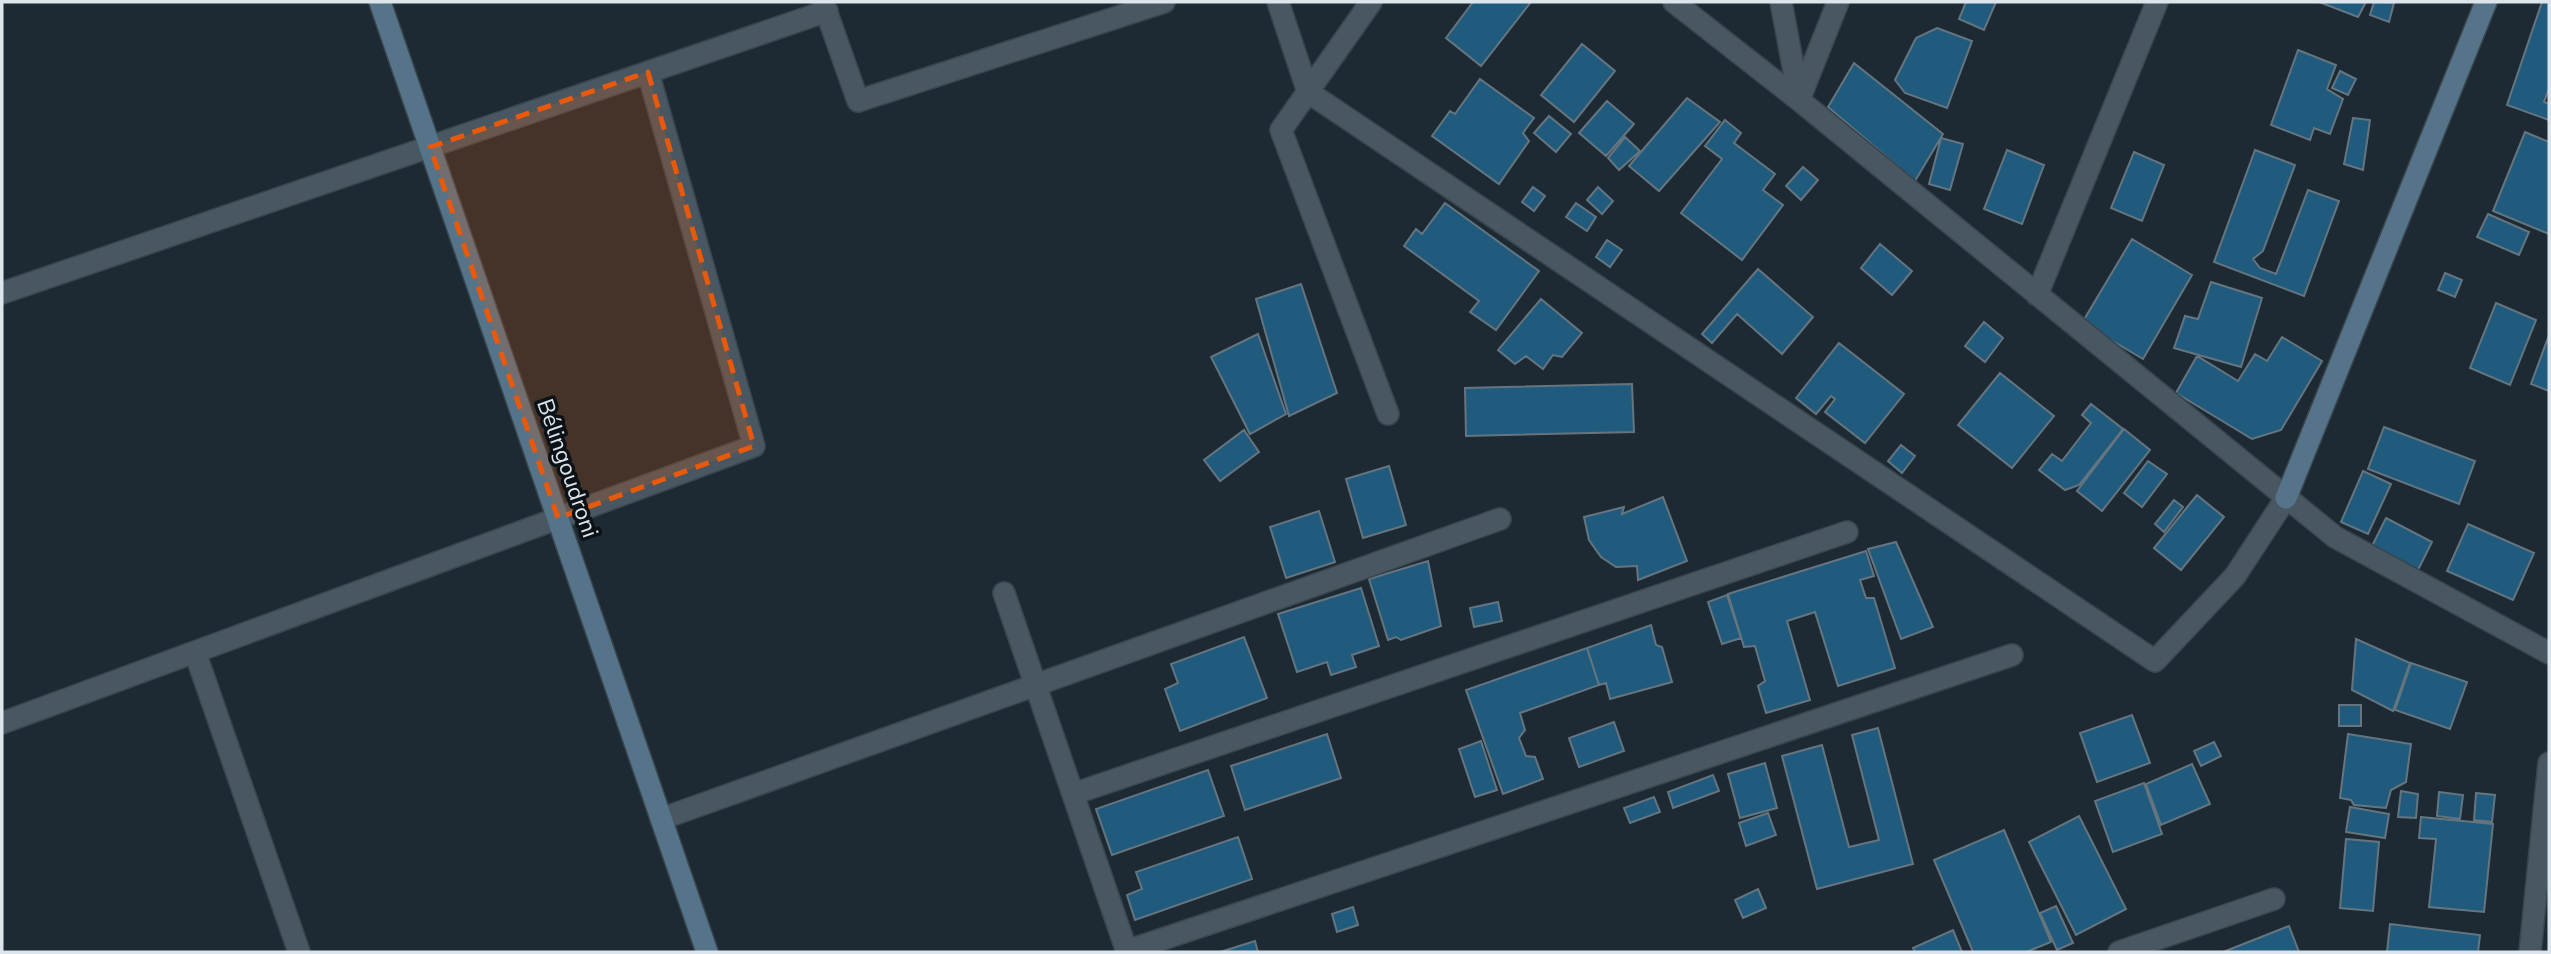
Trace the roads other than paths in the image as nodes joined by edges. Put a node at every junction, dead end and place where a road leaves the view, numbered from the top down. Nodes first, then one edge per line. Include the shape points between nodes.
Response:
1 (380, 2) edge
2 (1164, 2) edge
3 (1278, 2) edge
4 (1371, 2) edge
5 (1674, 2) edge
6 (1781, 2) edge
7 (1838, 2) edge
8 (2157, 2) edge
9 (2486, 2) edge
10 (825, 7) edge
11 (648, 72) junction
12 (1308, 92) junction
13 (1799, 100) junction
14 (430, 146) junction
15 (2, 293) edge
16 (2037, 295) junction
17 (1388, 414) dead end
18 (2286, 498) junction
19 (558, 518) junction
20 (1500, 519) dead end
21 (1847, 532) dead end
22 (1004, 593) dead end
23 (195, 652) junction
24 (2549, 653) edge
25 (2011, 655) dead end
26 (1036, 685) junction
27 (2, 723) edge
28 (2549, 763) edge
29 (1073, 794) junction
30 (661, 819) junction
31 (2274, 899) dead end
32 (299, 952) edge
33 (707, 952) edge
34 (1127, 952) edge
35 (2119, 952) edge
36 (2530, 952) edge

1 - 14 street, Bélingoudroni
2 - 10 street via 858,101
3 - 12 street
4 - 12 street
5 - 13 street
6 - 13 street
7 - 13 street
8 - 16 street
9 - 18 street
10 - 11 street
11 - 14 street
11 - 19 street via 754,446
12 - 17 street via 1281,130
12 - 18 street via 2155,661 2235,576
13 - 16 street
14 - 15 street
14 - 19 street, Bélingoudroni
16 - 18 street
18 - 24 street via 2335,537
19 - 23 street
19 - 30 street, Bélingoudroni
20 - 26 street
21 - 29 street
22 - 26 street
23 - 27 street
23 - 32 street
25 - 34 street
26 - 29 street
26 - 30 street
28 - 36 street
29 - 34 street
30 - 33 street, Bélingoudroni
31 - 35 street

